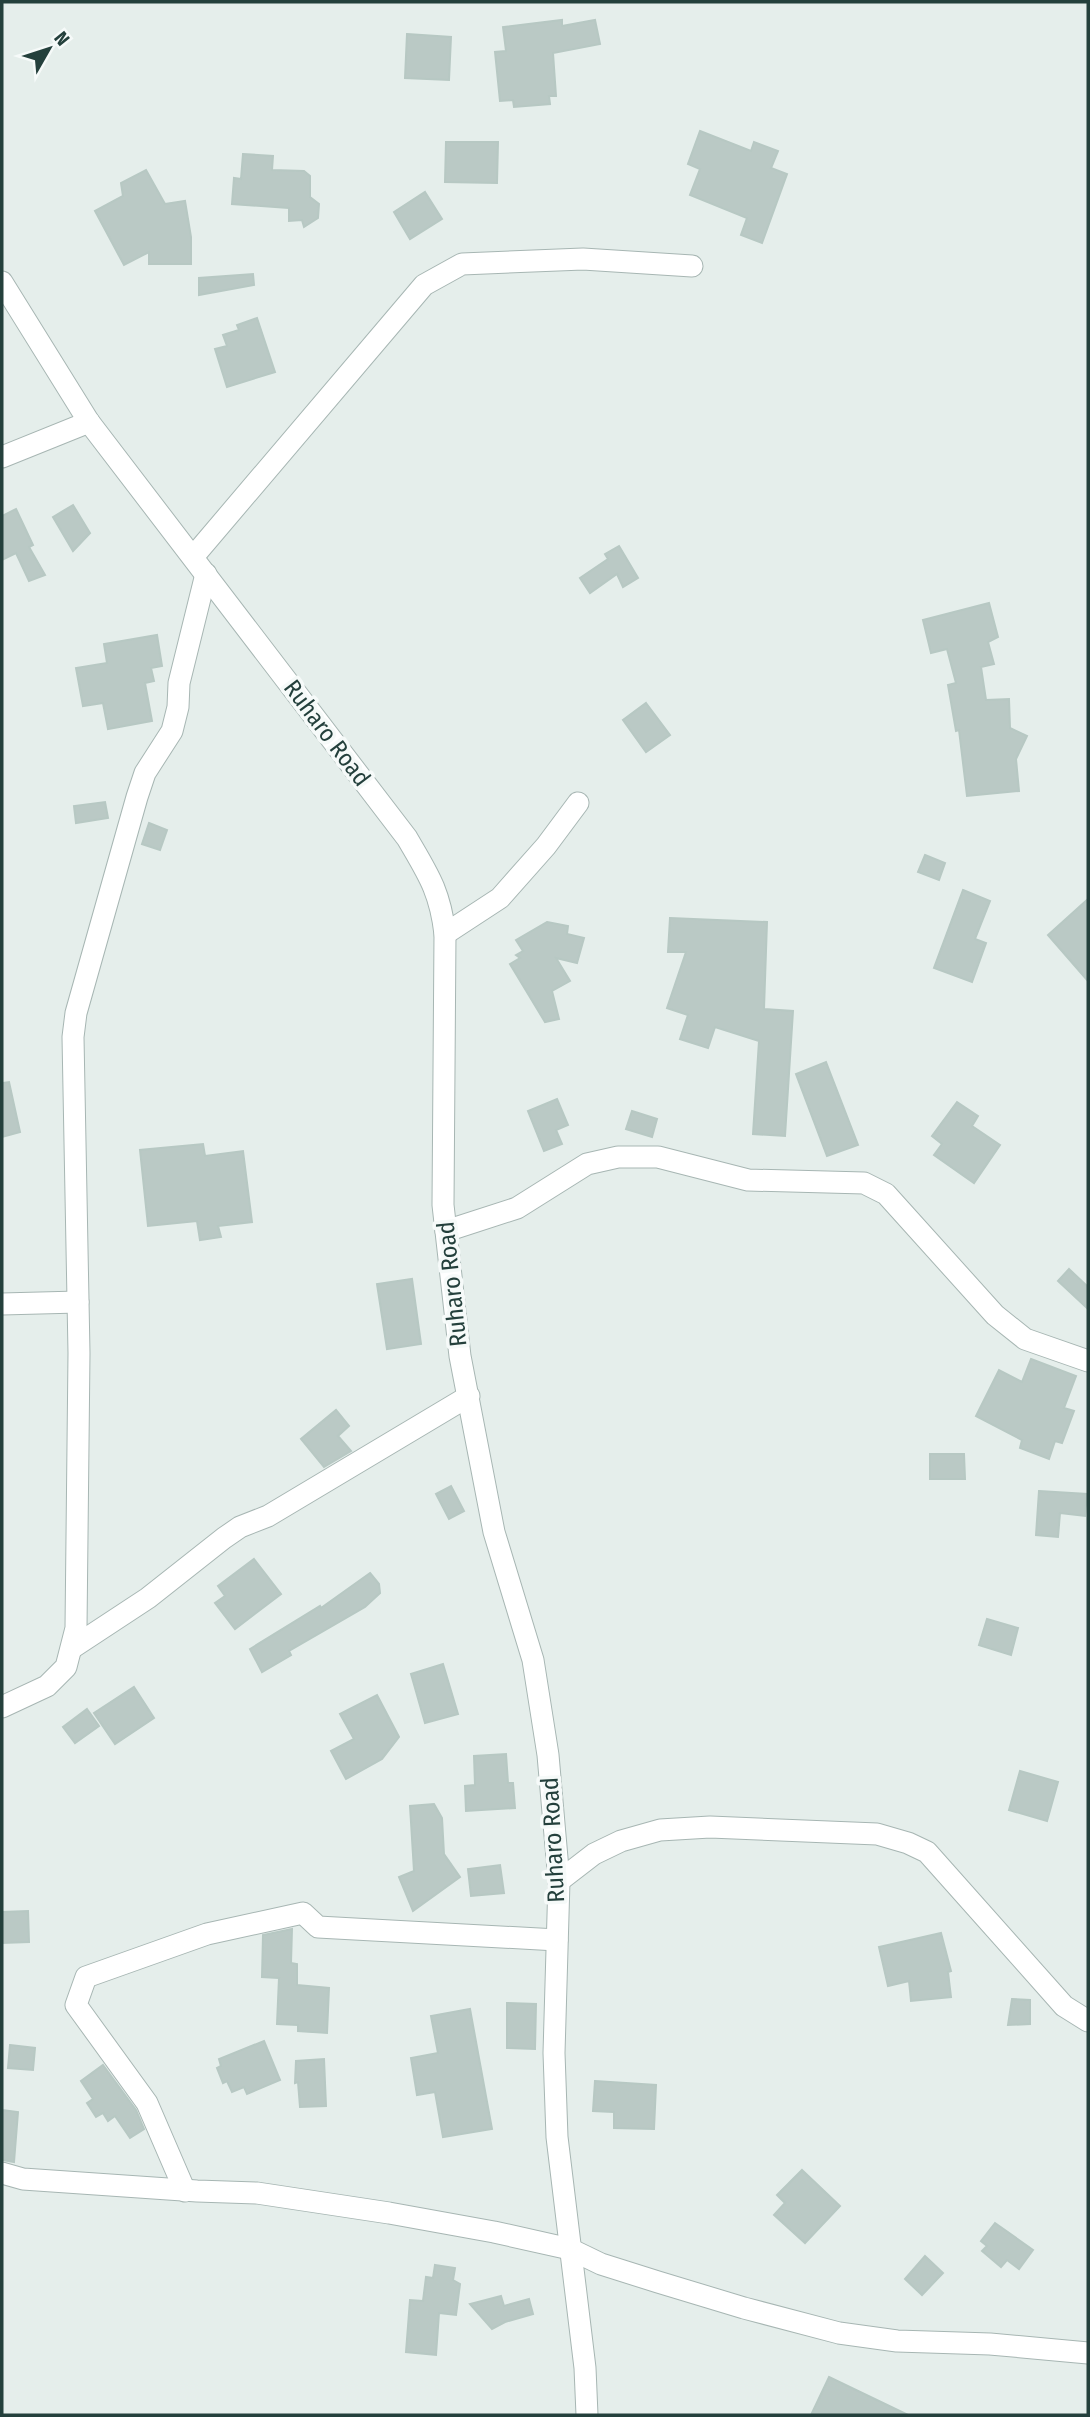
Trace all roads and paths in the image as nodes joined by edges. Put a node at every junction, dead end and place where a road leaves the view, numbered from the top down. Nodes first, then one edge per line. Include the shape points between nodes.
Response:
1 (692, 266) dead end
2 (2, 282) edge
3 (89, 422) junction
4 (2, 457) edge
5 (193, 557) junction
6 (206, 575) junction
7 (578, 803) dead end
8 (445, 933) junction
9 (446, 1231) junction
10 (78, 1303) junction
11 (2, 1304) edge
12 (1088, 1361) edge
13 (469, 1396) junction
14 (72, 1648) junction
15 (2, 1707) edge
16 (559, 1881) junction
17 (557, 1940) junction
18 (1088, 2021) edge
19 (2, 2173) edge
20 (185, 2191) junction
21 (570, 2249) junction
22 (1088, 2353) edge
23 (587, 2415) edge

1 - 5 street via 583,259 462,264 442,274 424,285
2 - 3 street, Ruharo Road
3 - 4 street
3 - 5 street, Ruharo Road
5 - 6 street, Ruharo Road
6 - 8 street, Ruharo Road via 407,838 433,883
6 - 10 street via 172,732 145,773 74,1024
7 - 8 street via 500,898
8 - 9 street, Ruharo Road
9 - 12 street via 517,1208 587,1164 618,1157 658,1157 748,1180 864,1183 886,1194 995,1315 1026,1339
9 - 13 street, Ruharo Road
10 - 11 street
10 - 14 street via 76,1628
13 - 14 street via 268,1516 240,1527 148,1598
13 - 16 street, Ruharo Road via 494,1532 533,1660 548,1755
14 - 15 street via 66,1667 47,1686
16 - 17 street, Ruharo Road
16 - 18 street via 594,1854 660,1829 877,1834 928,1852 1056,1998
17 - 20 street via 318,1927 303,1913 207,1934 86,1977 76,2005 147,2103
17 - 21 street, Ruharo Road via 557,2137
19 - 20 street via 23,2179
20 - 21 street via 257,2193
21 - 22 street via 633,2275 839,2333
21 - 23 street, Ruharo Road

